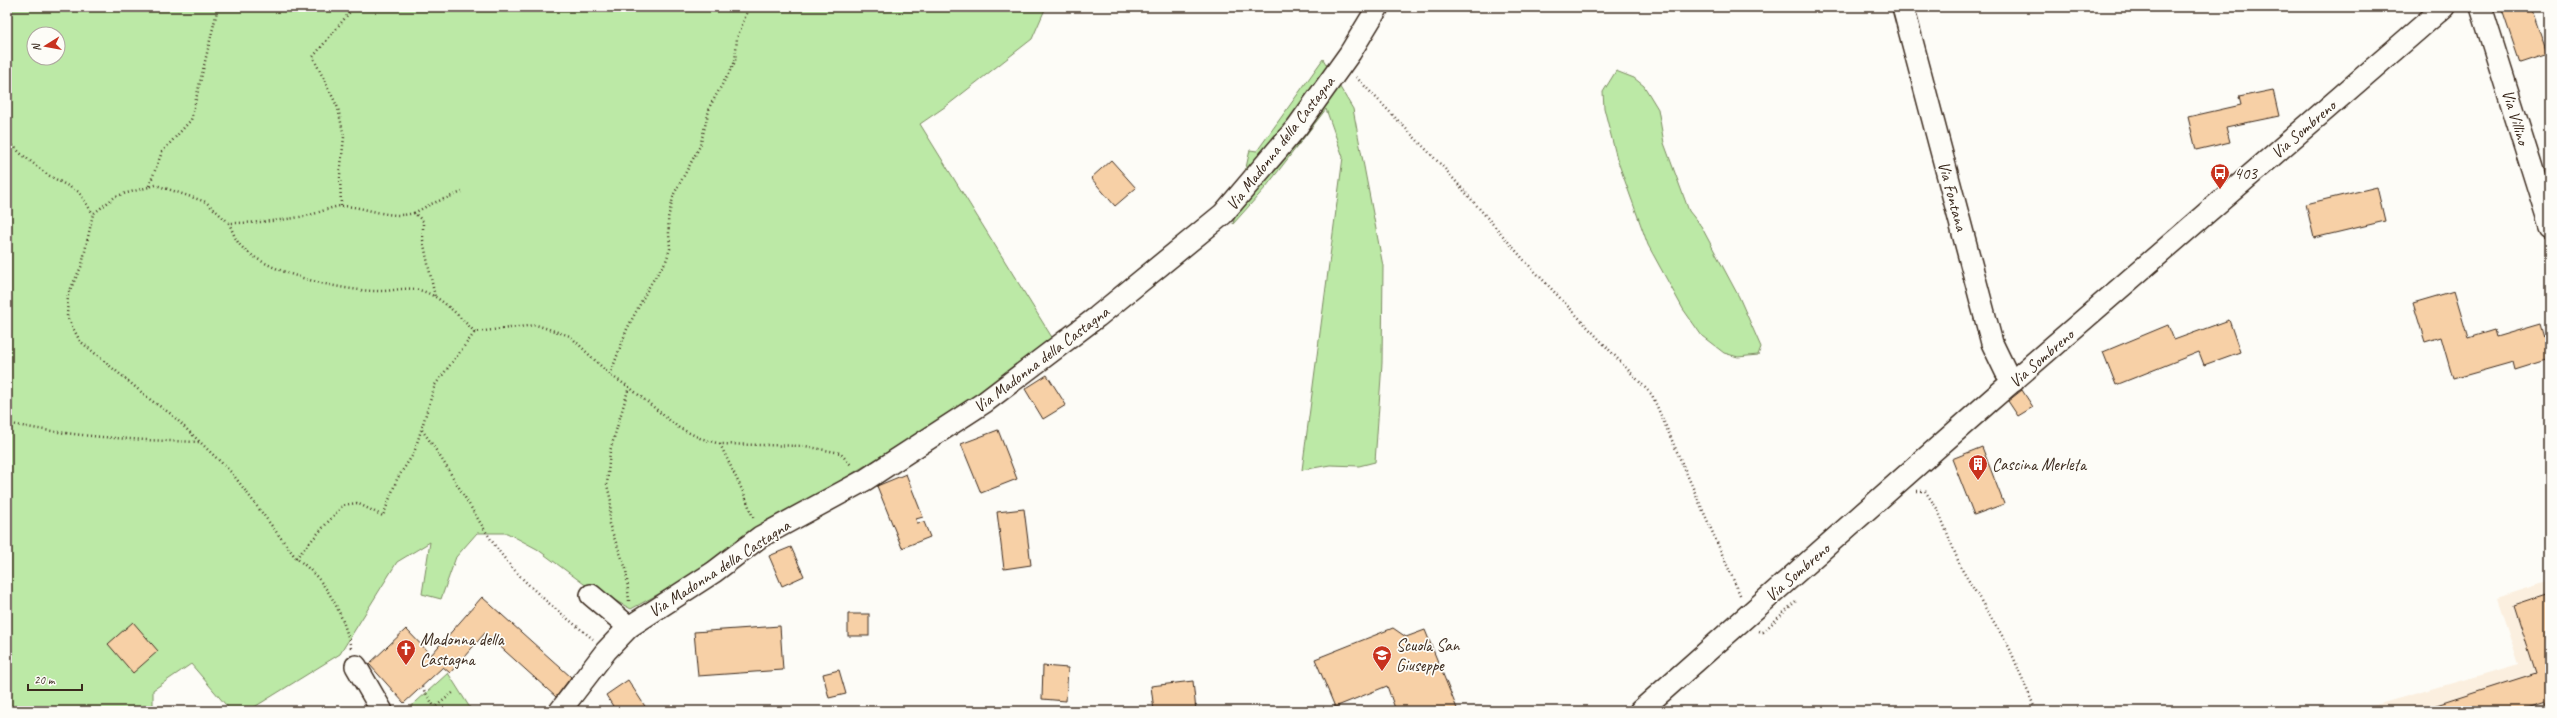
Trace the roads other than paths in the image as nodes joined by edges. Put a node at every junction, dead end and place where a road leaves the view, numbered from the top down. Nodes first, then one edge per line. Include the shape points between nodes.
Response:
1 (1378, 7) edge
2 (1903, 7) edge
3 (2444, 7) edge
4 (2481, 7) edge
5 (2550, 226) edge
6 (2014, 381) junction
7 (591, 595) dead end
8 (634, 623) junction
9 (356, 666) road end
10 (382, 711) edge
11 (560, 711) edge
12 (1640, 711) edge

1 - 8 street, Via Madonna della Castagna via 1297,127 1224,214 1097,317 985,402 865,480 760,537 714,572
2 - 6 street, Via Fontana via 1992,343 2006,372
3 - 6 street, Via Sombreno
4 - 5 street, Via Villino
6 - 12 street, Via Sombreno
7 - 8 street, Via Madonna della Castagna
8 - 11 street, Via Madonna della Castagna via 606,651
9 - 10 street

